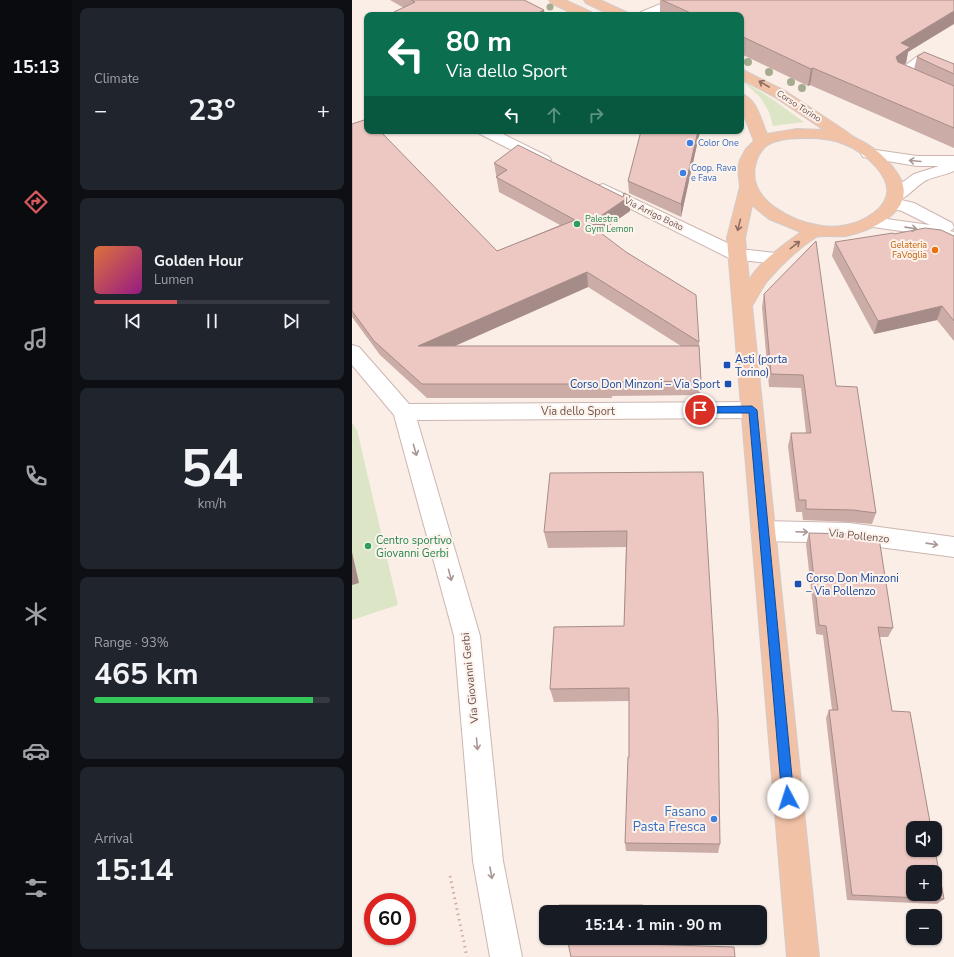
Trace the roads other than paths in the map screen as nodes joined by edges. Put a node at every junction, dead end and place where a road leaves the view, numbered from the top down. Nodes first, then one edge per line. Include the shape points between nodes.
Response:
1 (555, 0) edge
2 (590, 0) edge
3 (681, 0) edge
4 (580, 12) edge
5 (615, 12) edge
6 (653, 12) edge
7 (924, 58) edge
8 (744, 74) edge
9 (744, 100) edge
10 (954, 100) edge
11 (491, 134) edge
12 (762, 141) junction
13 (855, 143) junction
14 (869, 154) junction
15 (954, 161) edge
16 (557, 166) edge
17 (954, 167) edge
18 (592, 184) edge
19 (748, 187) junction
20 (894, 200) junction
21 (872, 222) junction
22 (813, 231) junction
23 (954, 232) edge
24 (954, 238) edge
25 (737, 255) junction
26 (779, 258) junction
27 (744, 306) junction
28 (352, 352) edge
29 (752, 410) junction
30 (404, 412) junction
31 (763, 531) junction
32 (954, 547) edge
33 (506, 957) edge
34 (802, 957) edge

1 - 4 main road
2 - 5 main road
3 - 6 street
7 - 10 street via 900,75
13 -> 8 main road, Corso Torino via 788,98
9 - 12 main road
11 - 16 street
12 - 13 main road via 782,134 808,133 828,135
12 - 19 main road via 751,152 745,172
13 - 14 main road
15 -> 14 street via 917,161
14 - 20 main road via 885,166 894,181
17 - 20 street via 920,177
18 - 25 street, Via Arrigo Boito
19 - 22 main road via 756,200 773,214
19 -> 25 main road via 736,238
20 - 21 main road via 884,214
20 - 23 street
21 - 22 main road via 854,228
21 -> 24 street via 922,229
26 -> 22 main road
25 - 26 street
25 - 27 main road
26 - 27 main road via 760,277
27 - 29 main road
28 - 30 street, Via Giovanni Gerbi
29 - 30 street, Via dello Sport
29 - 31 main road
30 -> 33 street, Via Giovanni Gerbi via 467,636 488,861
31 -> 32 street, Via Pollenzo via 849,533
31 - 34 main road

